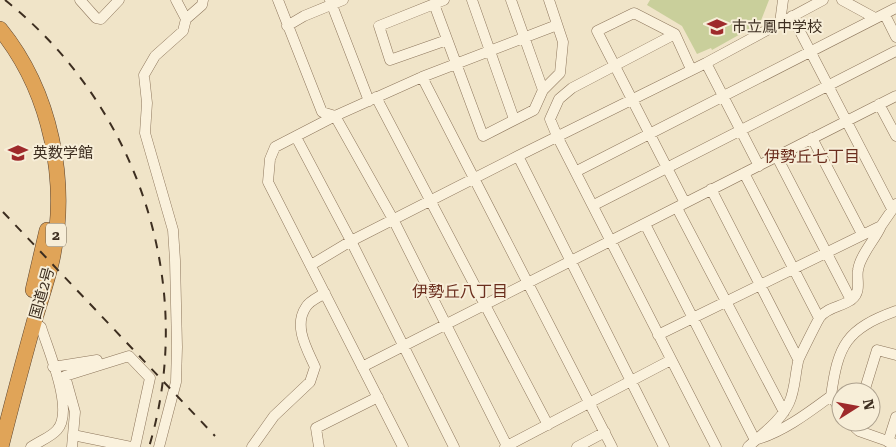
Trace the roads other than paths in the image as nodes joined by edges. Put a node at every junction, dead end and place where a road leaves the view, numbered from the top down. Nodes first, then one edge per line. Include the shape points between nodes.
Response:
1 (80, 0) edge
2 (119, 0) edge
3 (176, 0) edge
4 (203, 0) edge
5 (278, 0) edge
6 (343, 0) edge
7 (444, 0) edge
8 (472, 0) edge
9 (511, 0) edge
10 (549, 0) edge
11 (783, 0) edge
12 (823, 0) edge
13 (842, 0) edge
14 (331, 2) edge
15 (434, 4) junction
16 (896, 8) edge
17 (792, 16) junction
18 (880, 16) junction
19 (186, 19) junction
20 (780, 23) junction
21 (557, 25) junction
22 (287, 26) junction
23 (0, 29) edge
24 (675, 34) junction
25 (896, 37) edge
26 (524, 38) junction
27 (447, 40) junction
28 (0, 44) edge
29 (490, 50) junction
30 (896, 50) edge
31 (811, 51) junction
32 (457, 63) junction
33 (706, 63) junction
34 (614, 65) junction
35 (692, 68) junction
36 (422, 77) junction
37 (828, 85) junction
38 (543, 90) junction
39 (723, 96) junction
40 (896, 96) edge
41 (372, 99) junction
42 (632, 99) junction
43 (879, 104) junction
44 (335, 116) junction
45 (514, 119) junction
46 (846, 121) junction
47 (741, 130) junction
48 (650, 133) junction
49 (557, 136) junction
50 (896, 136) edge
51 (296, 137) junction
52 (812, 138) junction
53 (518, 156) junction
54 (777, 157) junction
55 (759, 166) junction
56 (668, 167) junction
57 (577, 171) junction
58 (744, 173) junction
59 (475, 178) junction
60 (712, 190) junction
61 (432, 201) junction
62 (594, 205) junction
63 (681, 206) junction
64 (894, 206) edge
65 (394, 221) junction
66 (645, 224) junction
67 (881, 226) junction
68 (862, 234) junction
69 (352, 242) junction
70 (612, 242) junction
71 (826, 252) junction
72 (571, 261) junction
73 (311, 266) junction
74 (793, 269) junction
75 (528, 283) junction
76 (760, 285) junction
77 (325, 293) junction
78 (851, 300) junction
79 (727, 301) junction
80 (487, 304) junction
81 (896, 311) edge
82 (693, 318) junction
83 (819, 318) junction
84 (34, 322) junction
85 (446, 326) junction
86 (658, 335) junction
87 (402, 347) junction
88 (896, 355) edge
89 (798, 359) junction
90 (671, 360) junction
91 (103, 364) junction
92 (53, 367) junction
93 (362, 367) junction
94 (833, 382) edge
95 (867, 382) edge
96 (632, 383) junction
97 (831, 396) edge
98 (378, 397) junction
99 (591, 404) junction
100 (784, 412) junction
101 (0, 415) edge
102 (896, 417) edge
103 (548, 425) junction
104 (605, 432) junction
105 (862, 432) edge
106 (73, 435) junction
107 (752, 443) edge
108 (892, 443) edge
109 (0, 447) edge
110 (33, 447) edge
111 (72, 447) edge
112 (131, 447) edge
113 (135, 447) edge
114 (159, 447) edge
115 (252, 447) edge
116 (319, 447) edge
117 (403, 447) edge
118 (454, 447) edge
119 (506, 447) edge
120 (576, 447) edge
121 (612, 447) edge
122 (664, 447) edge
123 (716, 447) edge

1 - 2 street via 96,18
3 - 19 street
4 - 19 street via 202,5
5 - 22 street
6 - 14 street
7 - 15 street
8 - 29 street
9 - 26 street
10 - 21 street
11 - 20 street
12 - 17 street
13 - 18 street
14 - 22 street
14 - 41 street
15 - 27 street
15 - 27 street via 379,26 390,60
16 - 18 street
17 - 20 street
17 - 31 street
18 - 25 street
18 - 31 street
19 - 114 street via 183,31 155,56 144,75 147,103 145,133 173,230 175,260 176,382
20 - 33 street
21 - 26 street
21 - 38 street via 563,42 560,72
22 - 44 street via 322,112
23 - 84 highway, 国道2号 / 2 via 30,77 43,110 54,148 59,188 52,260
24 - 34 street
24 - 34 street via 634,13 597,31
24 - 35 street
26 - 29 street
26 - 38 street
27 - 32 street
28 - 101 highway, 国道2号 / 2 via 22,81 35,113 46,150 50,188 47,230
29 - 32 street
29 - 45 street
30 - 37 street
31 - 37 street
31 - 39 street
32 - 36 street
32 - 45 street via 484,136
33 - 35 street
33 - 39 street
34 - 42 street
34 - 49 street via 572,88 559,99 550,119
35 - 42 street
36 - 41 street
36 - 59 street
37 - 46 street
37 - 47 street
38 - 45 street via 534,110
39 - 47 street
39 - 48 street
40 - 43 street
41 - 44 street
41 - 61 street
42 - 48 street
42 - 49 street
43 - 46 street
43 - 50 street
44 - 51 street
44 - 65 street
46 - 52 street
46 - 64 street
47 - 55 street
47 - 56 street
48 - 56 street
48 - 57 street
49 - 53 street
49 - 57 street
51 - 69 street
51 - 73 street via 274,147 268,182
52 - 54 street
52 - 68 street
53 - 59 street
53 - 72 street
54 - 55 street
54 - 71 street
55 - 58 street
56 - 62 street
56 - 63 street
57 - 62 street
58 - 60 street
58 - 74 street
59 - 61 street
59 - 75 street
60 - 63 street
60 - 76 street
61 - 65 street
61 - 80 street
62 - 70 street
63 - 66 street
63 - 79 street
64 - 67 street
65 - 69 street
65 - 85 street
66 - 70 street
66 - 82 street
67 - 68 street
67 - 78 street via 858,269 859,283
68 - 71 street
69 - 73 street
69 - 87 street
70 - 72 street
70 - 86 street
71 - 74 street
71 - 78 street
72 - 75 street
72 - 96 street
73 - 77 street
74 - 76 street
74 - 83 street
75 - 80 street
75 - 99 street
76 - 79 street
76 - 89 street
77 - 93 street
77 - 115 street via 306,306 300,322 302,337 315,367 310,382 274,416
78 - 83 street via 830,308
79 - 82 street
79 - 100 street
80 - 85 street
80 - 103 street
81 - 94 street via 871,320 856,330 842,347
82 - 86 street
82 - 107 street
83 - 89 street
84 - 92 street via 41,326
84 - 109 highway, 国道2号 / 2
85 - 87 street
85 - 119 street
86 - 90 street
87 - 93 street
87 - 118 street
88 - 95 street via 877,350
89 - 100 street via 794,385
90 - 96 street
90 - 123 street
91 - 92 street via 101,360
91 - 106 street via 65,376 75,412
91 - 113 street via 129,356 150,378
92 - 110 street via 62,396 64,418 58,430
93 - 98 street
96 - 99 street
96 - 122 street
97 - 107 street via 804,416
98 - 116 street via 316,428
98 - 117 street
99 - 103 street
99 - 104 street
100 - 107 street
102 - 108 street
103 - 119 street
104 - 120 street
104 - 121 street
105 - 108 street
106 - 111 street
106 - 112 street

